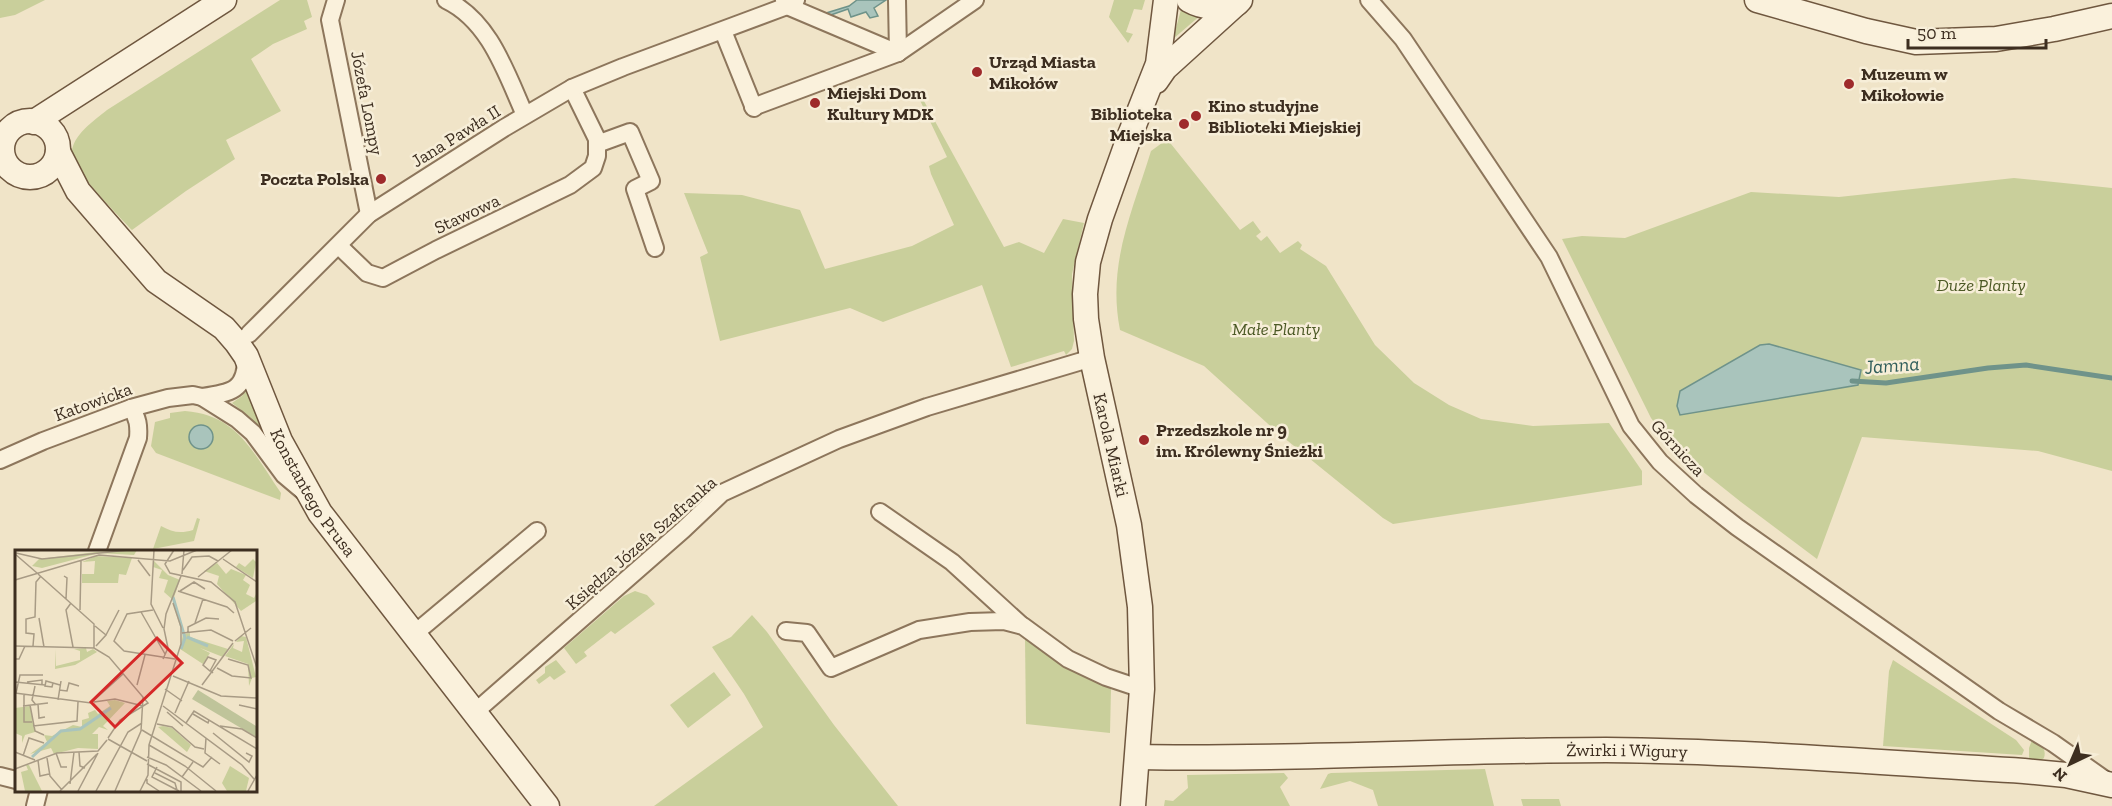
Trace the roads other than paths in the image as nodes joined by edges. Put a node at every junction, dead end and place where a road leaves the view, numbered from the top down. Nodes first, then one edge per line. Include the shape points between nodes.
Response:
1 (224, 0) edge
2 (336, 0) edge
3 (446, 0) edge
4 (897, 0) edge
5 (975, 0) edge
6 (1166, 0) edge
7 (1189, 0) edge
8 (1370, 0) edge
9 (1757, 0) edge
10 (1238, 1) edge
11 (789, 2) edge
12 (2112, 16) edge
13 (723, 31) junction
14 (898, 53) junction
15 (572, 88) junction
16 (1148, 93) junction
17 (73, 98) junction
18 (525, 115) junction
19 (34, 122) junction
20 (1, 142) edge
21 (597, 144) junction
22 (57, 147) junction
23 (5, 169) edge
24 (45, 173) junction
25 (77, 190) junction
26 (369, 214) junction
27 (339, 246) junction
28 (655, 248) dead end
29 (247, 345) junction
30 (1092, 358) junction
31 (202, 397) junction
32 (131, 408) junction
33 (0, 460) edge
34 (310, 497) junction
35 (880, 512) dead end
36 (537, 531) dead end
37 (96, 550) edge
38 (1023, 626) junction
39 (786, 631) dead end
40 (414, 634) junction
41 (1142, 689) junction
42 (475, 712) junction
43 (1138, 757) junction
44 (0, 776) edge
45 (15, 780) edge
46 (2111, 784) edge
47 (39, 791) edge
48 (35, 806) edge
49 (547, 806) edge
50 (1134, 806) edge

1 - 17 street
2 - 26 street, Józefa Lompy via 330,20
3 - 18 street via 460,7 490,41
4 - 14 street
5 - 14 street
6 - 16 street, Karola Miarki via 1158,64
7 - 10 street via 1207,7
8 - 46 street, Górnicza via 1404,39 1549,257 1631,426 1660,462 1737,527
9 - 12 street via 1916,42 1996,39
10 - 16 street, Karola Miarki via 1165,68
11 - 13 street, Jana Pawła II
11 - 14 street
13 - 14 street via 753,108
13 - 15 street, Jana Pawła II
15 - 18 street, Jana Pawła II
15 - 21 street
16 - 30 street, Karola Miarki via 1088,262 1086,319
17 - 19 street
17 - 22 street via 59,126
18 - 26 street, Jana Pawła II
19 - 20 street via 18,124
19 - 22 street via 49,129
20 - 23 street
21 - 27 street, Stawowa via 593,168 570,185 383,278 367,273
21 - 28 street via 630,132 651,181 635,189
22 - 24 street via 56,160
22 - 25 street, Konstantego Prusa
23 - 24 street via 30,177
24 - 25 street, Konstantego Prusa
25 - 29 street, Konstantego Prusa via 156,281
26 - 27 street, Jana Pawła II
27 - 29 street, Jana Pawła II
29 - 31 street, Katowicka via 243,381 237,388
29 - 34 street, Konstantego Prusa via 274,429
30 - 41 street, Karola Miarki via 1129,525 1140,607
30 - 42 street, Księdza Józefa Szafranka via 927,407 850,435 722,493
31 - 32 street, Katowicka via 183,395
31 - 34 street via 224,408 253,433 284,475
32 - 33 street, Katowicka
32 - 37 street via 139,429
34 - 40 street, Konstantego Prusa
35 - 38 street via 952,562
36 - 40 street
38 - 39 street via 1004,621 970,622 919,630 831,668 807,633
38 - 41 street via 1068,659
40 - 42 street, Konstantego Prusa
41 - 43 street, Karola Miarki
42 - 49 street, Konstantego Prusa
43 - 46 street, Żwirki i Wigury via 1605,750 2024,771
43 - 50 street, Karola Miarki
44 - 45 street
47 - 48 street

